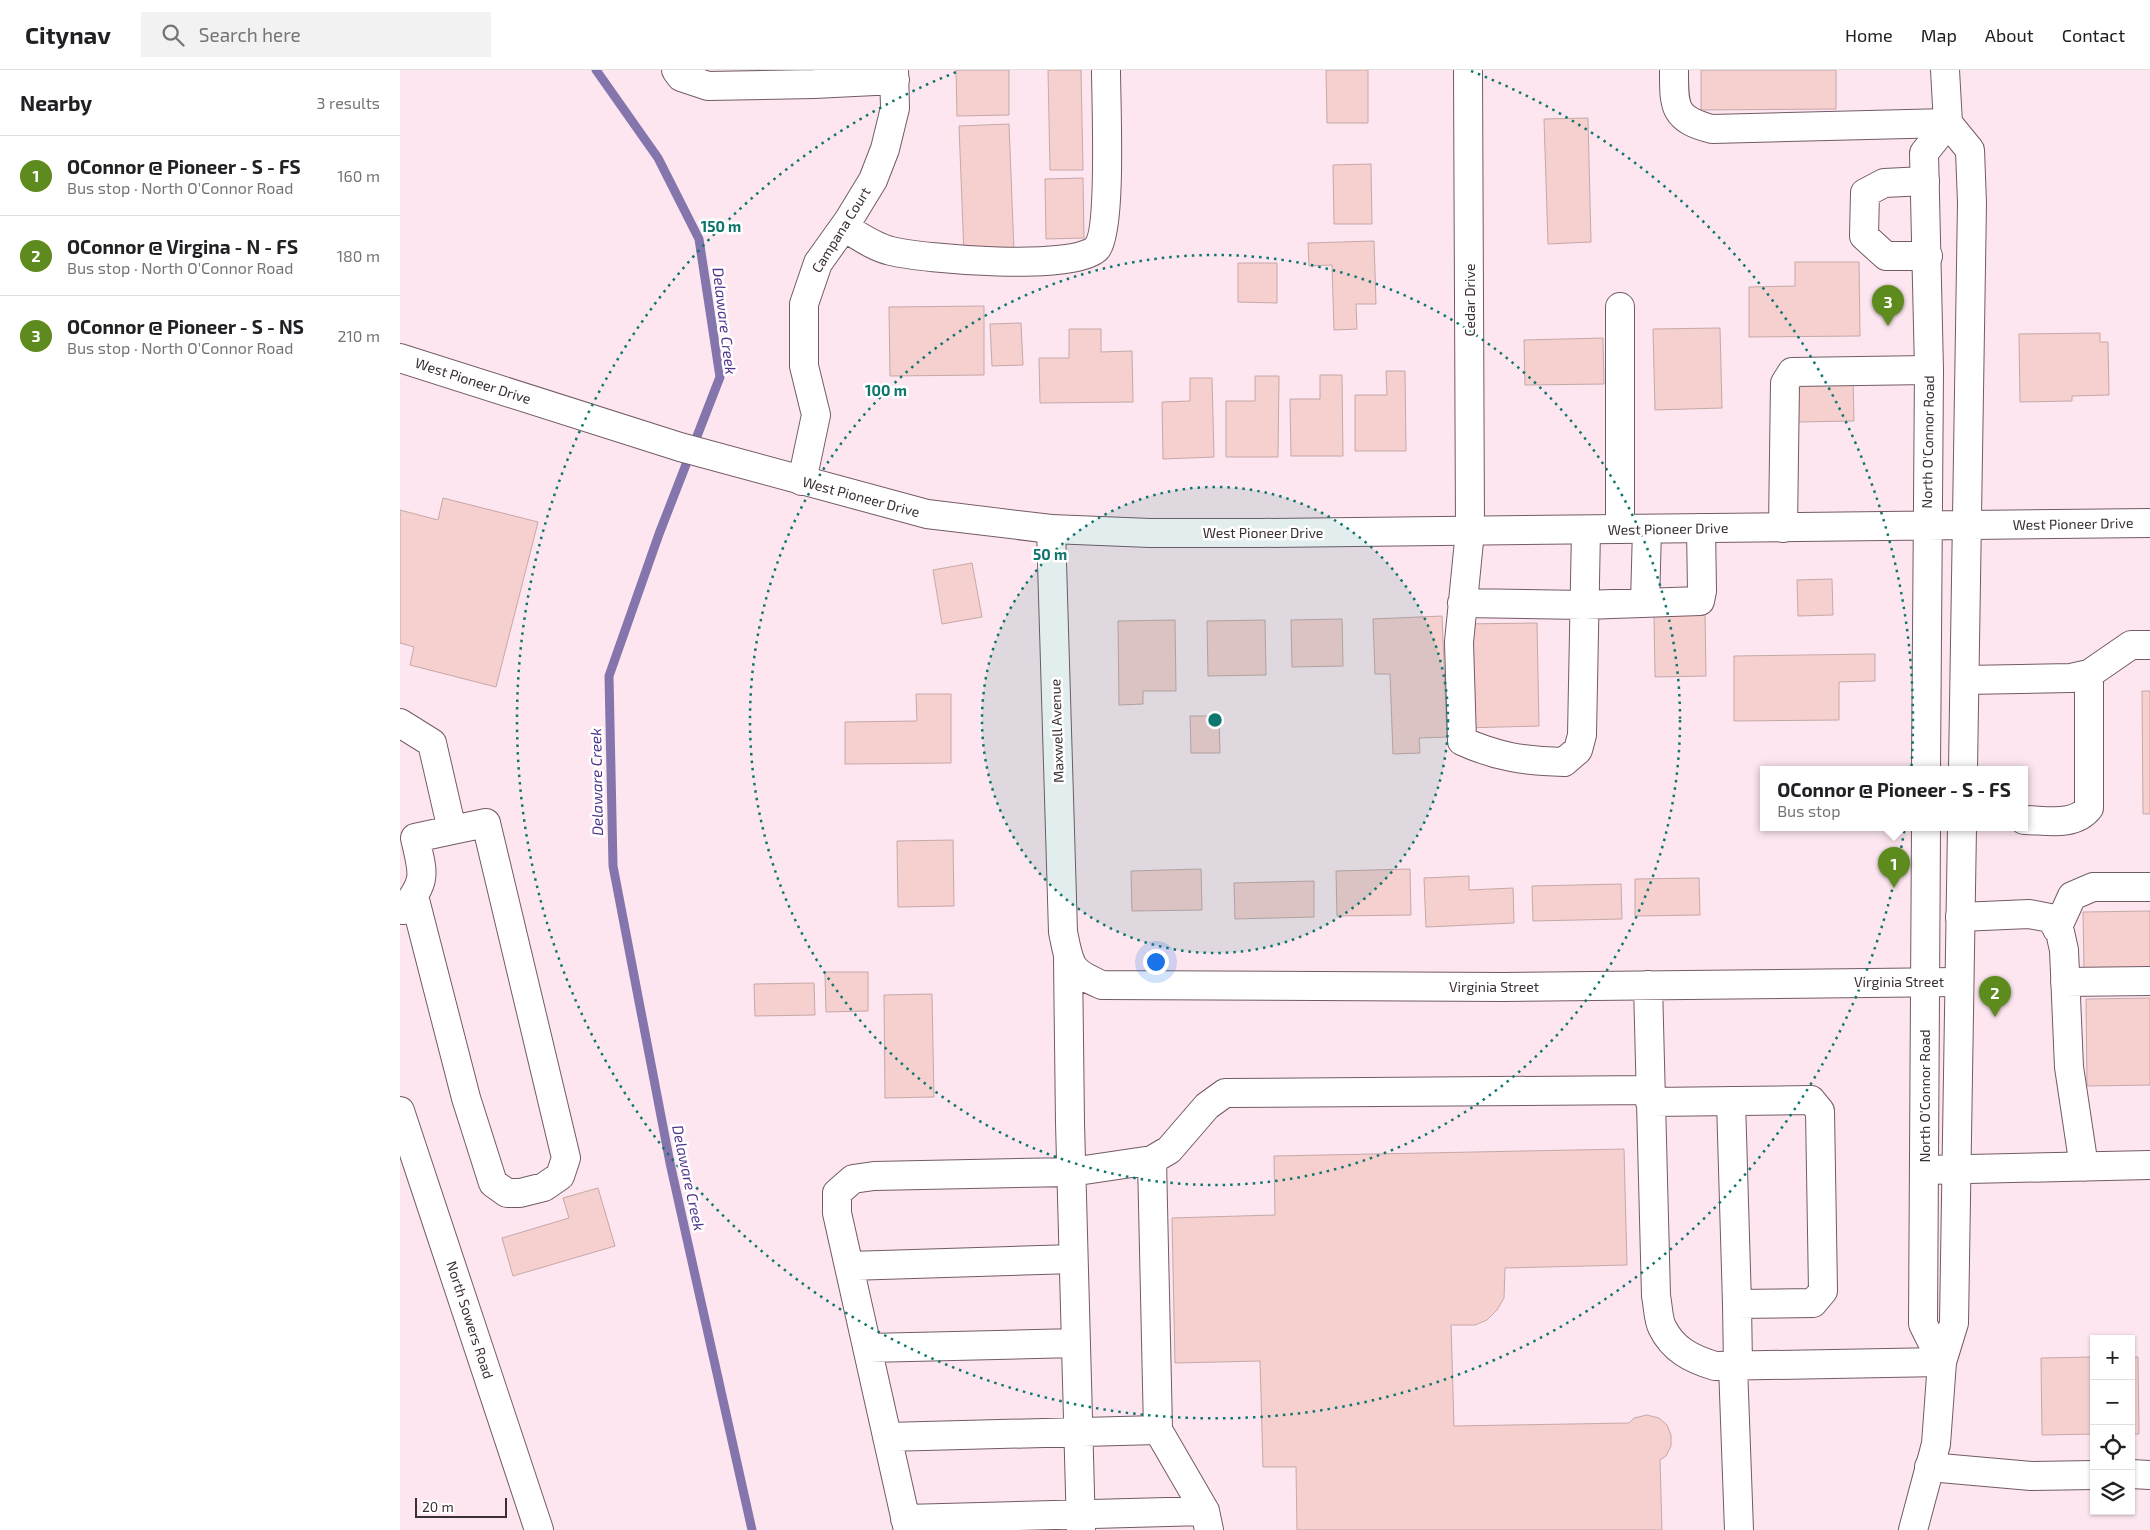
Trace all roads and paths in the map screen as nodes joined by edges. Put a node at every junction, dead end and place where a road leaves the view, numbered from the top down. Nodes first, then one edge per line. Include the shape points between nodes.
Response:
1 (676, 70) edge
2 (1106, 70) edge
3 (1468, 70) edge
4 (1674, 70) edge
5 (1945, 70) edge
6 (895, 75) edge
7 (1948, 123) junction
8 (1925, 182) junction
9 (844, 227) junction
10 (1928, 256) junction
11 (1620, 308) dead end
12 (400, 358) edge
13 (1929, 370) junction
14 (802, 481) junction
15 (2150, 523) edge
16 (1927, 526) junction
17 (1967, 526) junction
18 (1701, 528) junction
19 (1783, 528) junction
20 (1052, 529) junction
21 (1620, 529) junction
22 (1647, 529) junction
23 (1586, 530) junction
24 (1470, 531) junction
25 (1462, 603) junction
26 (1645, 603) junction
27 (1584, 605) junction
28 (2150, 645) edge
29 (2090, 674) junction
30 (1964, 680) junction
31 (400, 723) edge
32 (1926, 766) edge
33 (1963, 766) edge
34 (2028, 820) edge
35 (452, 830) junction
36 (1926, 831) edge
37 (1962, 831) edge
38 (2150, 887) edge
39 (407, 904) edge
40 (1960, 917) junction
41 (2057, 929) junction
42 (1063, 932) joint
43 (1068, 959) junction
44 (2150, 981) edge
45 (1926, 982) junction
46 (1958, 982) junction
47 (2065, 982) junction
48 (1648, 985) junction
49 (1650, 1096) junction
50 (1731, 1101) junction
51 (400, 1111) edge
52 (1152, 1160) junction
53 (2150, 1166) edge
54 (2084, 1167) junction
55 (1957, 1169) junction
56 (1925, 1170) junction
57 (1071, 1172) junction
58 (1073, 1259) junction
59 (849, 1266) junction
60 (1737, 1304) junction
61 (1076, 1343) junction
62 (868, 1348) junction
63 (1942, 1362) junction
64 (1736, 1366) junction
65 (1158, 1430) junction
66 (1078, 1432) junction
67 (887, 1437) junction
68 (1930, 1467) junction
69 (2135, 1474) edge
70 (2090, 1475) edge
71 (2150, 1475) edge
72 (1207, 1521) edge
73 (1081, 1522) edge
74 (907, 1525) edge
75 (539, 1530) edge
76 (1739, 1530) edge
77 (1913, 1530) edge

1 - 6 main road via 681,77 708,86 814,84
2 - 9 main road via 1107,193 1098,247 1088,254 1061,260 998,262 916,256 876,246
3 - 24 main road, Cedar Drive
4 - 7 main road via 1674,102 1682,117 1694,125 1712,130
5 - 7 main road
6 - 9 main road, Campana Court via 895,108 885,148 873,180
7 - 8 main road, North O'Connor Road via 1924,153
7 - 17 main road via 1970,150 1972,287
8 - 10 main road, North O'Connor Road
8 - 10 main road via 1884,183 1864,193 1864,236 1886,256
9 - 14 main road, Campana Court via 818,263 804,304 804,366 816,415
10 - 13 main road, North O'Connor Road
11 - 21 main road
12 - 14 main road, West Pioneer Drive via 632,432
13 - 16 main road, North O'Connor Road
13 - 19 main road via 1792,372 1785,382
14 - 20 main road, West Pioneer Drive via 927,514
15 - 17 main road, West Pioneer Drive
16 - 17 main road, West Pioneer Drive
16 - 19 main road, West Pioneer Drive
16 - 32 main road, North O'Connor Road
17 - 30 main road
18 - 19 main road, West Pioneer Drive
18 - 22 main road, West Pioneer Drive
18 - 26 main road via 1700,601
20 - 24 main road, West Pioneer Drive via 1150,533
20 - 42 main road, Maxwell Avenue
21 - 22 main road, West Pioneer Drive
21 - 23 main road, West Pioneer Drive
22 - 26 main road
23 - 24 main road, West Pioneer Drive
23 - 27 main road
24 - 25 main road, Cedar Drive
25 - 27 main road
25 - 27 main road, Cedar Drive via 1458,642 1462,741 1484,752 1522,761 1564,762 1578,750 1582,735
26 - 27 main road
28 - 29 main road via 2131,645
29 - 30 main road via 2071,678
29 - 34 main road via 2089,808 2072,821
30 - 33 main road
31 - 35 main road via 432,743
35 - 39 main road via 415,838 423,876
35 - 39 main road via 486,822 566,1158 560,1176 544,1187 507,1193 493,1182
36 - 45 main road, North O'Connor Road
37 - 40 main road, North O'Connor Road
38 - 41 main road via 2093,887 2072,896
40 - 41 main road via 2029,914 2050,918
40 - 46 main road, North O'Connor Road
41 - 47 main road via 2064,950
42 - 43 main road, Virginia Street
43 - 48 main road, Virginia Street via 1078,975 1102,985
43 - 57 main road
44 - 47 main road
45 - 46 main road, Virginia Street
45 - 48 main road, Virginia Street
45 - 56 main road, North O'Connor Road
46 - 55 main road, North O'Connor Road
47 - 54 main road via 2069,1067
48 - 49 main road
49 - 50 main road
49 - 52 main road via 1225,1093 1208,1106 1170,1150
49 - 64 main road via 1656,1296 1661,1326 1690,1358 1715,1366
50 - 60 main road
50 - 60 main road via 1811,1100 1820,1111 1823,1291 1813,1303
51 - 75 main road, North Sowers Road
52 - 57 main road
52 - 65 main road
53 - 54 main road
54 - 55 main road
55 - 56 main road
55 - 63 main road, North O'Connor Road via 1954,1323
56 - 63 main road, North O'Connor Road via 1924,1324
57 - 58 main road
57 - 59 main road via 853,1179 837,1193 837,1213
58 - 59 main road
58 - 61 main road
59 - 62 main road
60 - 64 main road
61 - 62 main road
61 - 66 main road
62 - 67 main road
63 - 64 main road
63 - 68 main road, North O'Connor Road via 1936,1444
64 - 76 main road
65 - 66 main road
65 - 72 main road
66 - 67 main road
66 - 73 main road
67 - 74 main road
68 - 70 main road via 2031,1476
68 - 77 main road, North O'Connor Road
69 - 71 main road
72 - 73 main road
73 - 74 main road

